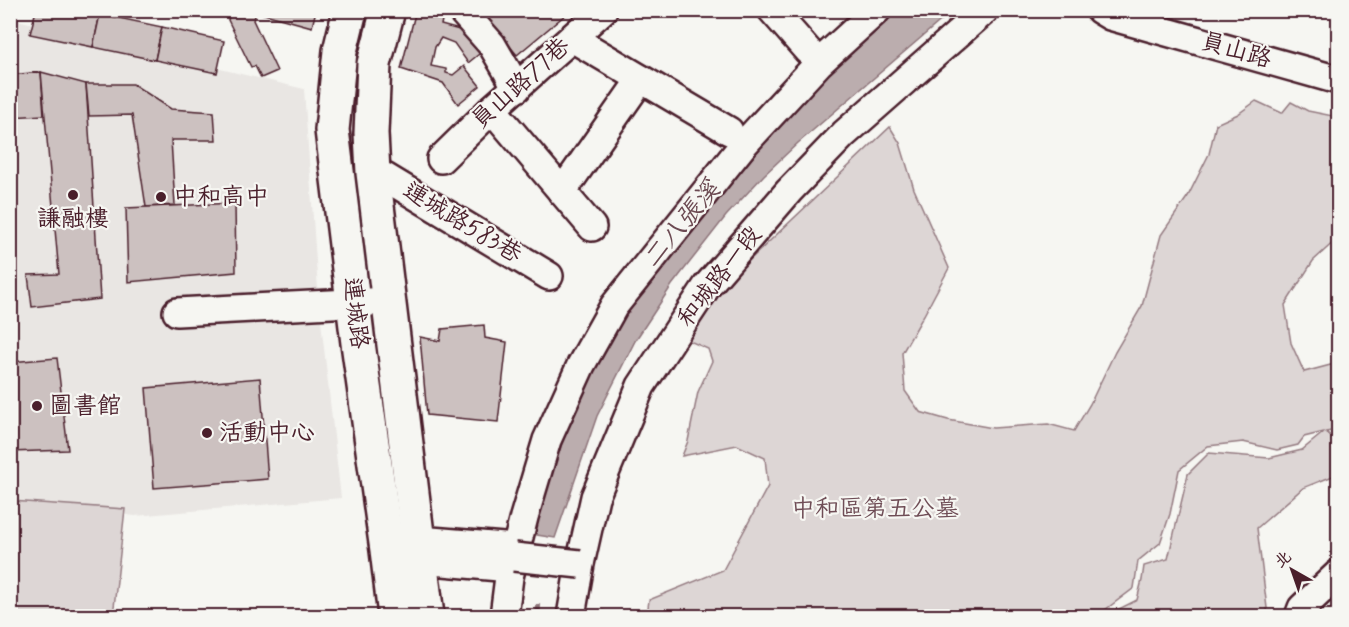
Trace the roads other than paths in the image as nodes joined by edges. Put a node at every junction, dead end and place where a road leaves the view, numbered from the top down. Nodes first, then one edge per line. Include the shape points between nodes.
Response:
1 (350, 10) edge
2 (388, 10) edge
3 (461, 10) edge
4 (603, 10) edge
5 (772, 10) edge
6 (876, 10) edge
7 (985, 10) edge
8 (1100, 10) edge
9 (572, 38) junction
10 (808, 51) dead end
11 (641, 79) junction
12 (1338, 80) edge
13 (517, 88) junction
14 (492, 110) junction
15 (729, 131) dead end
16 (441, 159) dead end
17 (373, 173) junction
18 (562, 192) junction
19 (592, 227) dead end
20 (549, 276) dead end
21 (389, 301) junction
22 (353, 303) junction
23 (177, 312) dead end
24 (387, 550) junction
25 (420, 550) junction
26 (514, 557) junction
27 (580, 564) junction
28 (1338, 574) edge
29 (395, 616) edge
30 (427, 616) edge
31 (504, 616) edge
32 (571, 616) edge
33 (1299, 616) edge

1 - 22 main road, 連城路 via 340,51 332,130
2 - 17 main road, 連城路 via 374,64
3 - 13 street via 492,45
4 - 9 street, 員山路77巷
5 - 10 street
6 - 26 street via 819,63 744,144 614,306 580,365 547,440
7 - 27 street, 和城路一段 via 844,134 789,190 707,286 641,386 595,497
8 - 12 street, 員山路
9 - 11 street
9 - 13 street, 員山路77巷
11 - 15 street
11 - 18 street
13 - 14 street, 員山路77巷
14 - 16 street, 員山路77巷
14 - 18 street
17 - 20 street, 連城路583巷
17 - 21 main road, 連城路
18 - 19 street
21 - 22 street
21 - 25 main road, 連城路
22 - 23 street
22 - 24 main road, 連城路
24 - 25 street
24 - 29 main road, 連城路
25 - 26 street via 499,567
25 - 30 main road, 連城路
26 - 27 street, bridge
26 - 31 street
27 - 32 street, 和城路一段
28 - 33 street via 1302,608

